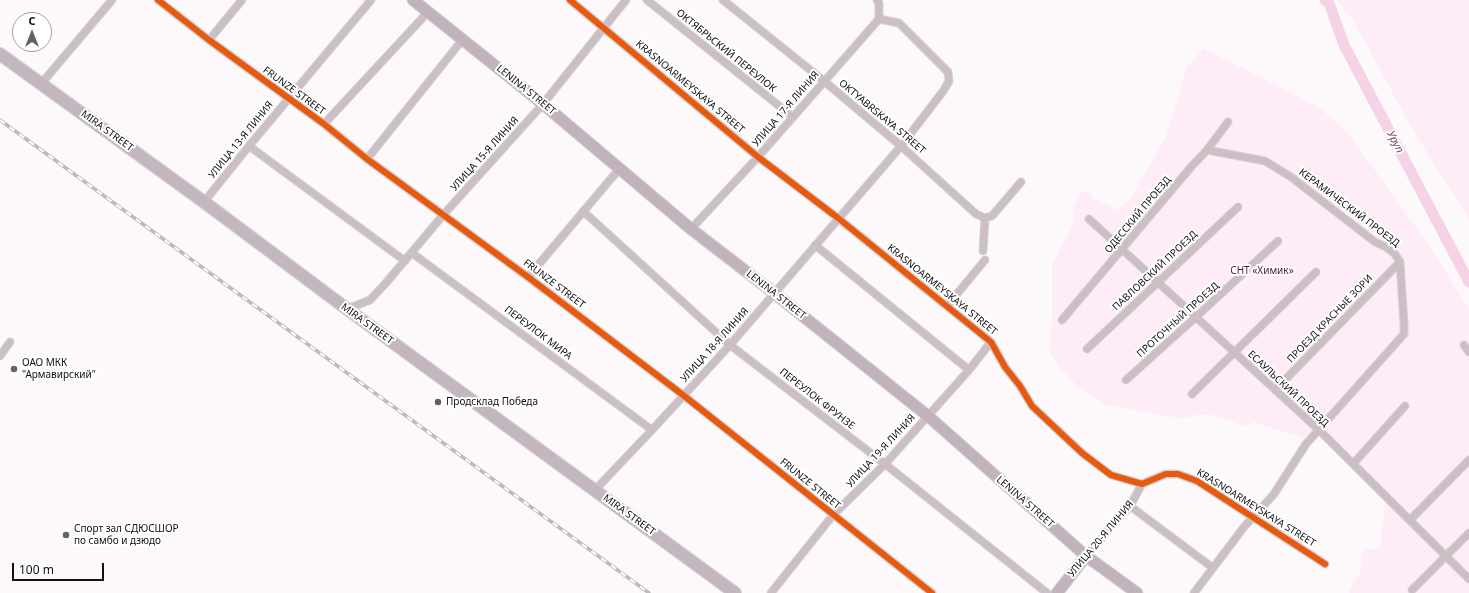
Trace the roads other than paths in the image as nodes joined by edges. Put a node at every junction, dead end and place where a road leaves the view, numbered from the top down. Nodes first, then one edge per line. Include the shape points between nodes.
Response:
1 (112, 0) edge
2 (158, 0) edge
3 (242, 0) edge
4 (371, 0) edge
5 (413, 0) edge
6 (570, 0) edge
7 (626, 0) edge
8 (647, 0) edge
9 (723, 0) edge
10 (877, 0) edge
11 (428, 12) junction
12 (879, 19) junction
13 (604, 28) junction
14 (463, 39) junction
15 (209, 40) junction
16 (0, 54) edge
17 (824, 81) junction
18 (41, 84) junction
19 (288, 99) junction
20 (543, 104) junction
21 (793, 117) junction
22 (1228, 122) dead end
23 (324, 124) junction
24 (249, 146) junction
25 (901, 146) junction
26 (1207, 150) junction
27 (758, 157) junction
28 (367, 159) junction
29 (620, 168) junction
30 (1021, 182) dead end
31 (204, 202) junction
32 (1238, 207) dead end
33 (583, 211) junction
34 (444, 214) junction
35 (838, 218) junction
36 (985, 218) junction
37 (1089, 219) dead end
38 (691, 229) junction
39 (1278, 241) dead end
40 (815, 245) junction
41 (1122, 249) junction
42 (983, 251) dead end
43 (412, 253) junction
44 (984, 260) dead end
45 (405, 261) junction
46 (1400, 262) junction
47 (1316, 272) dead end
48 (528, 277) junction
49 (1157, 282) junction
50 (774, 293) junction
51 (947, 306) junction
52 (347, 309) junction
53 (1196, 317) junction
54 (1062, 320) dead end
55 (10, 342) dead end
56 (991, 342) junction
57 (730, 344) junction
58 (1464, 345) dead end
59 (1086, 349) dead end
60 (1469, 352) edge
61 (1235, 353) junction
62 (0, 356) edge
63 (969, 370) junction
64 (1126, 380) dead end
65 (1275, 390) junction
66 (1192, 394) dead end
67 (683, 395) junction
68 (1405, 406) dead end
69 (928, 416) junction
70 (652, 430) junction
71 (1319, 430) junction
72 (1469, 460) edge
73 (885, 464) junction
74 (1353, 464) junction
75 (1142, 484) junction
76 (595, 490) junction
77 (1130, 506) junction
78 (834, 515) junction
79 (1253, 517) junction
80 (1410, 520) junction
81 (1469, 533) edge
82 (1086, 556) junction
83 (1446, 556) junction
84 (1325, 564) dead end
85 (1213, 568) junction
86 (1469, 579) edge
87 (1412, 590) dead end
88 (735, 593) edge
89 (771, 593) edge
90 (932, 593) edge
91 (1047, 593) edge
92 (1057, 593) edge
93 (1137, 593) edge
94 (1194, 593) edge

1 - 18 street
2 - 15 street, FRUNZE STREET
3 - 15 street
4 - 19 street, УЛИЦА 13-Я ЛИНИЯ
5 - 11 main road, LENINA STREET
6 - 13 street, KRASNOARMEYSKAYA STREET
7 - 13 street, УЛИЦА 15-Я ЛИНИЯ
8 - 21 street, ОКТЯБРЬСКИЙ ПЕРЕУЛОК
9 - 17 street, OKTYABRSKAYA STREET
10 - 12 street
11 - 14 main road, LENINA STREET
11 - 23 street
12 - 17 street, УЛИЦА 17-Я ЛИНИЯ
12 - 25 street, УЛИЦА 18-Я ЛИНИЯ via 899,22 948,72 949,81 944,90
13 - 20 street, УЛИЦА 15-Я ЛИНИЯ
13 - 27 street, KRASNOARMEYSKAYA STREET
14 - 20 main road, LENINA STREET
14 - 28 street
15 - 19 street, FRUNZE STREET
16 - 18 main road, MIRA STREET
17 - 21 street, УЛИЦА 17-Я ЛИНИЯ
17 - 25 street, OKTYABRSKAYA STREET
18 - 31 main road, MIRA STREET
19 - 23 street, FRUNZE STREET
19 - 24 street, УЛИЦА 13-Я ЛИНИЯ
20 - 29 main road, LENINA STREET
20 - 34 street, УЛИЦА 15-Я ЛИНИЯ
21 - 27 street, УЛИЦА 17-Я ЛИНИЯ
22 - 26 street, ОДЕССКИЙ ПРОЕЗД
23 - 28 street, FRUNZE STREET
24 - 31 street, УЛИЦА 13-Я ЛИНИЯ
24 - 45 street
25 - 35 street, УЛИЦА 18-Я ЛИНИЯ
25 - 36 street, OKTYABRSKAYA STREET via 976,214
26 - 41 street, ОДЕССКИЙ ПРОЕЗД
26 - 46 street, КЕРАМИЧЕСКИЙ ПРОЕЗД via 1265,161 1291,177 1375,242 1386,247
27 - 35 street, KRASNOARMEYSKAYA STREET
27 - 38 street, УЛИЦА 17-Я ЛИНИЯ
28 - 34 street, FRUNZE STREET
29 - 33 street
29 - 38 main road, LENINA STREET
30 - 36 street via 992,216
31 - 52 main road, MIRA STREET
32 - 49 street, ПАВЛОВСКИЙ ПРОЕЗД
33 - 48 street
33 - 57 street, ПЕРЕУЛОК ФРУНЗЕ
34 - 43 street, УЛИЦА 15-Я ЛИНИЯ
34 - 48 street, FRUNZE STREET
35 - 40 street, УЛИЦА 18-Я ЛИНИЯ
35 - 51 street, KRASNOARMEYSKAYA STREET
36 - 42 street
37 - 41 street, ЕСАУЛЬСКИЙ ПРОЕЗД
38 - 50 main road, LENINA STREET
39 - 53 street, ПРОТОЧНЫЙ ПРОЕЗД
40 - 50 street, УЛИЦА 18-Я ЛИНИЯ
40 - 63 street
41 - 49 street, ЕСАУЛЬСКИЙ ПРОЕЗД
41 - 54 street, ОДЕССКИЙ ПРОЕЗД
43 - 45 street, УЛИЦА 15-Я ЛИНИЯ
43 - 70 street, ПЕРЕУЛОК МИРА
44 - 51 street
45 - 52 street, УЛИЦА 15-Я ЛИНИЯ via 370,300
46 - 65 street, ПРОЕЗД КРАСНЫЕ ЗОРИ
46 - 71 street, КЕРАМИЧЕСКИЙ ПРОЕЗД via 1404,334
47 - 61 street
48 - 67 street, FRUNZE STREET
49 - 53 street, ЕСАУЛЬСКИЙ ПРОЕЗД
49 - 59 street, ПАВЛОВСКИЙ ПРОЕЗД
50 - 57 street, УЛИЦА 18-Я ЛИНИЯ
50 - 69 main road, LENINA STREET
51 - 56 street, KRASNOARMEYSKAYA STREET
52 - 76 main road, MIRA STREET
53 - 61 street, ЕСАУЛЬСКИЙ ПРОЕЗД
53 - 64 street, ПРОТОЧНЫЙ ПРОЕЗД
55 - 62 street
56 - 63 street, УЛИЦА 19-Я ЛИНИЯ
56 - 75 street, KRASNOARMEYSKAYA STREET via 1032,406 1082,453 1111,475
57 - 67 street, УЛИЦА 18-Я ЛИНИЯ
57 - 73 street, ПЕРЕУЛОК ФРУНЗЕ
58 - 60 street
61 - 65 street, ЕСАУЛЬСКИЙ ПРОЕЗД
61 - 66 street
63 - 69 street, УЛИЦА 19-Я ЛИНИЯ
65 - 71 street, ЕСАУЛЬСКИЙ ПРОЕЗД
67 - 70 street, УЛИЦА 18-Я ЛИНИЯ
67 - 78 street, FRUNZE STREET
68 - 74 street
69 - 73 street, УЛИЦА 19-Я ЛИНИЯ
69 - 82 main road, LENINA STREET
70 - 76 street, УЛИЦА 18-Я ЛИНИЯ
71 - 74 street, ЕСАУЛЬСКИЙ ПРОЕЗД
71 - 79 street, KRASNOARMEYSKAYA STREET via 1306,444 1274,494
72 - 80 street
73 - 78 street, УЛИЦА 19-Я ЛИНИЯ
73 - 91 street, ПЕРЕУЛОК ФРУНЗЕ
74 - 80 street, ЕСАУЛЬСКИЙ ПРОЕЗД
75 - 77 street, УЛИЦА 20-Я ЛИНИЯ
75 - 79 street, KRASNOARMEYSKAYA STREET via 1166,474 1178,474 1197,481
76 - 88 main road, MIRA STREET
77 - 82 street, УЛИЦА 20-Я ЛИНИЯ
77 - 85 street
78 - 89 street, УЛИЦА 19-Я ЛИНИЯ
78 - 90 street, FRUNZE STREET
79 - 84 street, KRASNOARMEYSKAYA STREET
79 - 85 street
80 - 83 street, ЕСАУЛЬСКИЙ ПРОЕЗД
81 - 83 street
82 - 92 main road, УЛИЦА 20-Я ЛИНИЯ
82 - 93 main road, LENINA STREET
83 - 86 street, ЕСАУЛЬСКИЙ ПРОЕЗД
83 - 87 street
85 - 94 street

